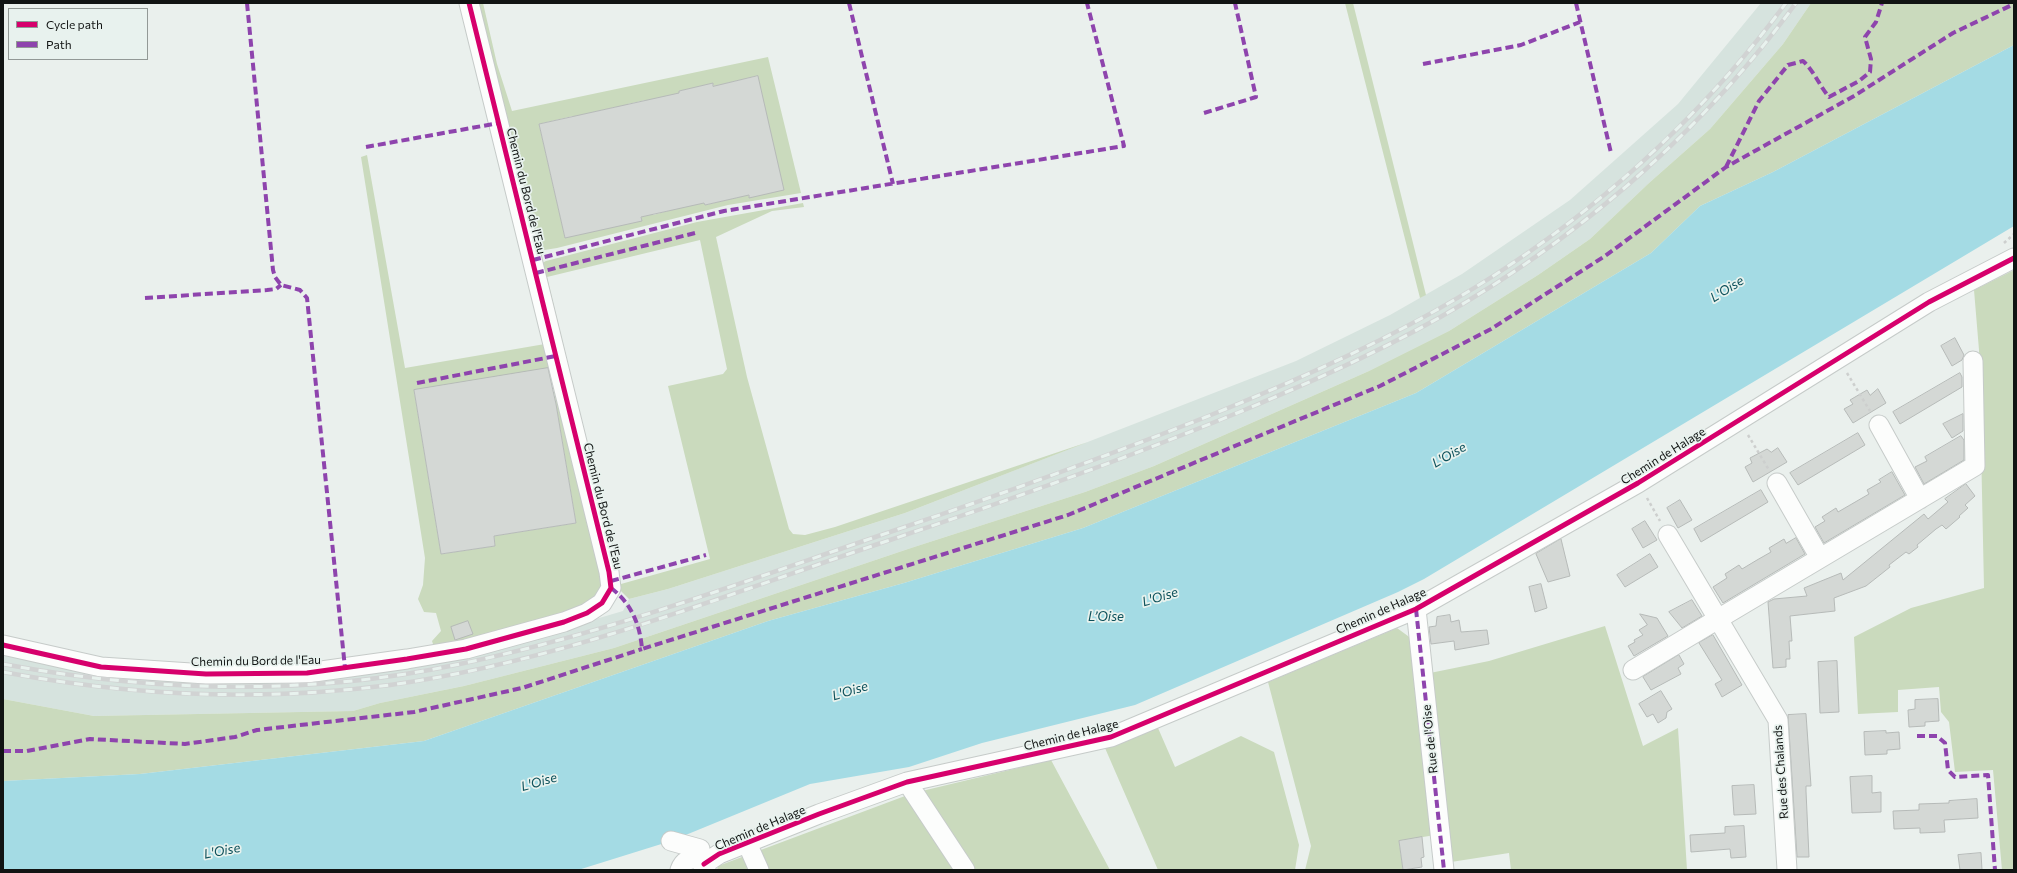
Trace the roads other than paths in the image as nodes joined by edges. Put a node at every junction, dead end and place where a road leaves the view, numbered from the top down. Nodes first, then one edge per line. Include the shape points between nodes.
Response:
1 (469, 3) edge
2 (2014, 258) edge
3 (1973, 361) dead end
4 (1879, 425) road end
5 (1777, 483) road end
6 (1920, 499) junction
7 (1668, 535) road end
8 (1820, 558) junction
9 (1416, 609) junction
10 (1718, 619) junction
11 (3, 645) edge
12 (1633, 670) dead end
13 (908, 782) junction
14 (671, 841) dead end
15 (747, 843) junction
16 (703, 865) edge
17 (680, 870) edge
18 (759, 870) edge
19 (965, 870) edge
20 (1444, 870) edge
21 (1787, 870) edge

1 - 11 street, Chemin du Bord de l'Eau via 609,572 611,588 607,597 594,609 575,618 466,649 407,660 307,673 206,674 101,667
2 - 9 street, Chemin de Halage via 1929,302 1638,483
3 - 6 street via 1975,466
4 - 6 street
5 - 8 street
6 - 8 street
7 - 10 street, Rue des Chalands
8 - 10 street
9 - 13 street, Chemin de Halage via 1111,738
9 - 20 street, Rue de l'Oise
10 - 12 street
10 - 21 street, Rue des Chalands via 1778,720
13 - 15 street, Chemin de Halage
13 - 19 street
14 - 16 street via 700,849
15 - 16 street, Chemin de Halage via 719,854
15 - 18 street
16 - 17 street, Chemin de Halage via 691,859 686,861

